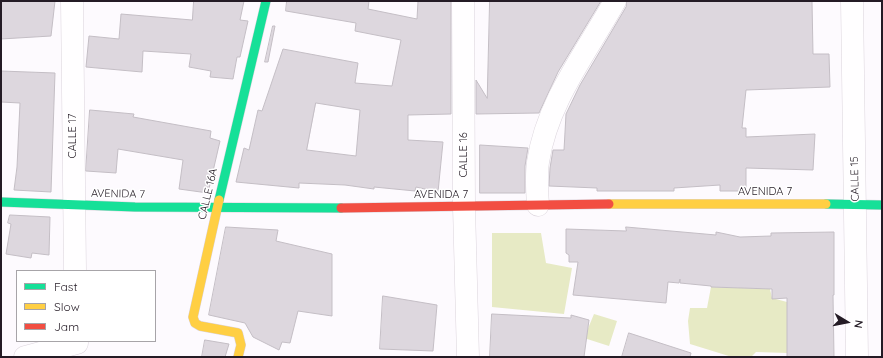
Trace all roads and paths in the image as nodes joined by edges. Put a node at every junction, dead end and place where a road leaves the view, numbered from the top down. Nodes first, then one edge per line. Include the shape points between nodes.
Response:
1 (72, 1) edge
2 (266, 1) edge
3 (463, 1) edge
4 (615, 1) edge
5 (852, 1) edge
6 (1, 202) edge
7 (856, 204) junction
8 (538, 205) junction
9 (882, 205) edge
10 (74, 206) junction
11 (464, 207) junction
12 (217, 208) junction
13 (75, 270) edge
14 (77, 347) edge
15 (25, 357) edge
16 (238, 357) edge
17 (468, 357) edge
18 (857, 357) edge

1 - 10 street, CALLE 17
2 - 12 street, CALLE 16A
3 - 11 street, CALLE 16
4 - 8 street via 564,85 546,130 538,162
5 - 7 street, CALLE 15
6 - 10 street, AVENIDA 7
7 - 8 street, AVENIDA 7
7 - 9 street, AVENIDA 7
7 - 18 street, CALLE 15
8 - 11 street, AVENIDA 7
10 - 12 street, AVENIDA 7
10 - 13 street, CALLE 17
11 - 12 street, AVENIDA 7
11 - 17 street, CALLE 16
12 - 16 street, CALLE 16A via 193,317 195,323 200,326 238,333 242,340 242,348
14 - 15 street

